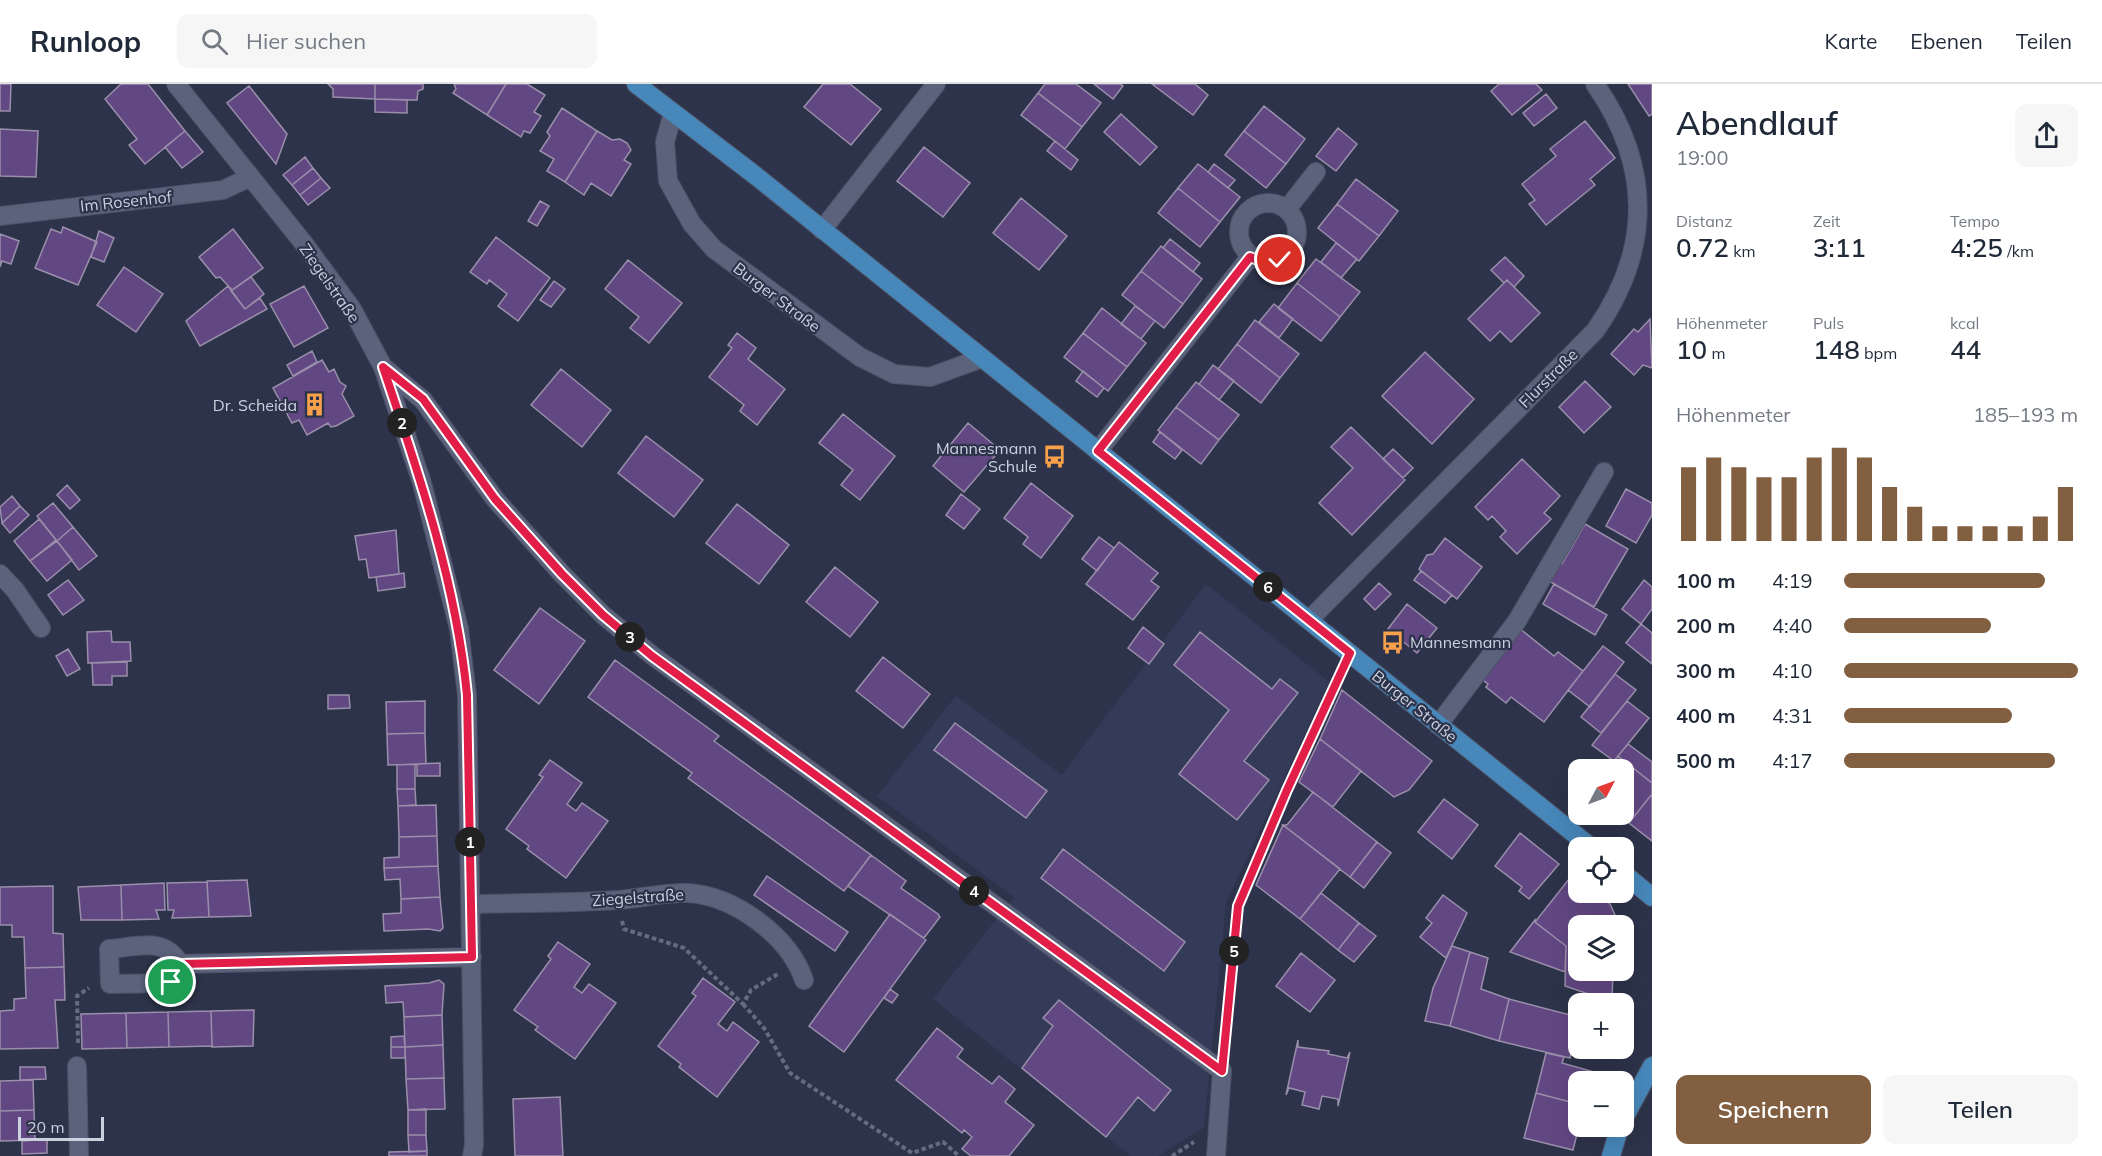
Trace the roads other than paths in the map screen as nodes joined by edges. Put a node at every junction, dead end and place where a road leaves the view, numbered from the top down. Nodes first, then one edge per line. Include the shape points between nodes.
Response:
1 (176, 84) edge
2 (636, 84) edge
3 (936, 84) edge
4 (1595, 84) edge
5 (673, 113) junction
6 (1316, 172) dead end
7 (250, 177) junction
8 (1287, 209) junction
9 (0, 216) edge
10 (822, 230) junction
11 (1250, 257) junction
12 (982, 358) junction
13 (383, 367) junction
14 (1098, 451) junction
15 (1604, 472) dead end
16 (0, 574) edge
17 (1309, 620) junction
18 (41, 628) dead end
19 (1438, 725) junction
20 (1578, 837) edge
21 (1634, 882) edge
22 (1652, 897) edge
23 (472, 904) junction
24 (472, 957) junction
25 (180, 964) dead end
26 (801, 972) road end
27 (77, 1065) dead end
28 (1652, 1066) edge
29 (1634, 1100) edge
30 (1617, 1137) edge
31 (79, 1156) edge
32 (472, 1156) edge
33 (1216, 1156) edge
34 (1611, 1156) edge

1 - 7 street, Ziegelstraße
2 - 5 main road, Burger Straße
3 - 10 street
4 - 17 street, Flurstraße via 1638,158 1646,200 1641,248 1627,286 1595,331
5 - 10 main road, Burger Straße
5 - 12 street, Burger Straße via 665,142 668,181 692,224 714,249 860,357 894,374 930,377
6 - 8 street
7 - 9 street, Im Rosenhof via 224,190
7 - 13 street, Ziegelstraße via 352,309
8 - 11 street via 1296,220 1298,236 1292,250 1280,260 1265,263
8 - 11 street via 1273,203 1256,205 1244,214 1238,227 1240,244
10 - 12 main road, Burger Straße
11 - 14 street
12 - 14 main road, Burger Straße
13 - 23 street, Ziegelstraße via 422,483 459,629 467,695
13 - 33 street via 423,399 495,499 603,615 652,656 1222,1071
14 - 17 main road, Burger Straße
15 - 19 street via 1517,621
16 - 18 street
17 - 19 main road, Burger Straße
19 - 20 main road, Burger Straße
21 - 22 main road
23 - 24 street, Ziegelstraße
23 - 26 street, Ziegelstraße via 618,900 689,893 727,903 768,928
24 - 25 street
24 - 32 street, Ziegelstraße
27 - 31 street
28 - 29 main road
30 - 34 main road

